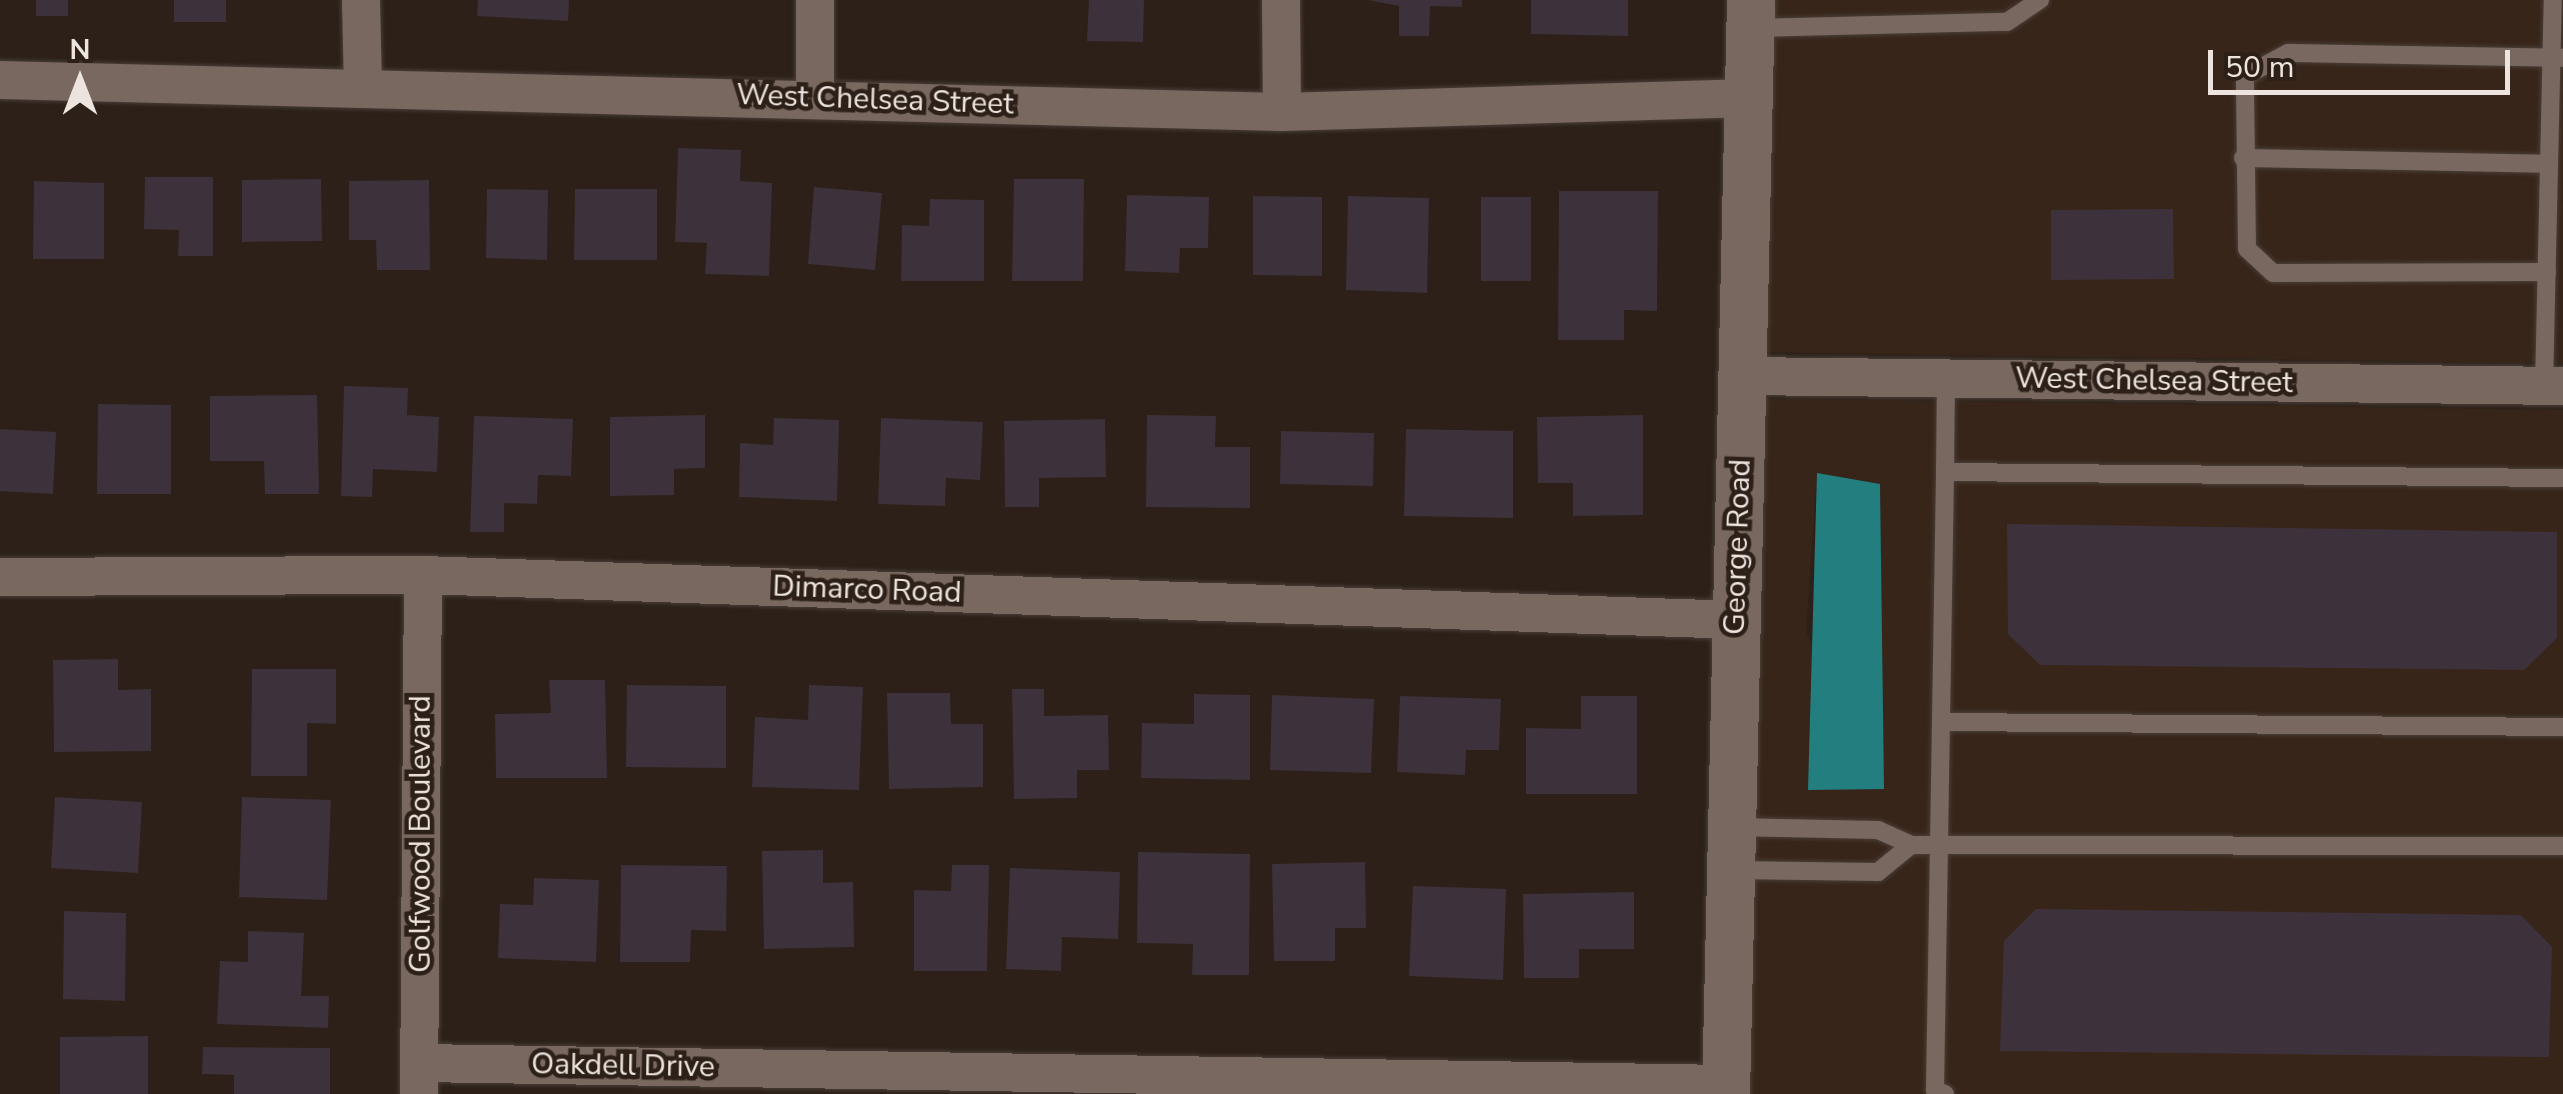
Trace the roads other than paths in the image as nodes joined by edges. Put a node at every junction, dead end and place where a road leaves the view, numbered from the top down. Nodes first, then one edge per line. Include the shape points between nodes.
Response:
1 (362, 0) edge
2 (815, 0) edge
3 (1281, 0) edge
4 (2040, 0) edge
5 (2553, 0) edge
6 (1751, 14) edge
7 (2557, 58) edge
8 (0, 80) edge
9 (363, 88) junction
10 (815, 98) junction
11 (1750, 98) junction
12 (1282, 112) junction
13 (2243, 158) junction
14 (2549, 164) junction
15 (2547, 272) junction
16 (1746, 376) junction
17 (1946, 378) junction
18 (2554, 386) edge
19 (1946, 472) junction
20 (2563, 478) edge
21 (423, 575) junction
22 (0, 577) edge
23 (1735, 620) junction
24 (1944, 722) junction
25 (2563, 727) edge
26 (1912, 845) junction
27 (1943, 845) junction
28 (2563, 846) edge
29 (1731, 848) junction
30 (419, 1078) edge
31 (1726, 1089) edge
32 (1945, 1094) edge

1 - 9 street
2 - 10 street
3 - 12 street
4 - 6 lane via 2007,22
5 - 7 lane
6 - 11 street, George Road
7 - 13 lane via 2288,53 2245,76
7 - 14 lane
8 - 9 street, West Chelsea Street
9 - 10 street, West Chelsea Street
10 - 12 street, West Chelsea Street
11 - 12 street, West Chelsea Street
11 - 16 street, George Road
13 - 14 lane
13 - 15 lane via 2247,249 2273,273
14 - 15 lane
15 - 18 lane
16 - 17 street, West Chelsea Street
16 - 23 street, George Road
17 - 18 street, West Chelsea Street
17 - 19 lane
19 - 20 lane
19 - 24 lane
21 - 22 street, Dimarco Road
21 - 23 street, Dimarco Road
21 - 30 street, Golfwood Boulevard
23 - 29 street, George Road
24 - 25 lane
24 - 27 lane
26 - 27 lane
26 - 29 lane via 1878,830
26 - 29 lane via 1878,872
27 - 28 lane
27 - 32 lane via 1935,1090
29 - 31 street, George Road
30 - 31 street, Oakdell Drive

